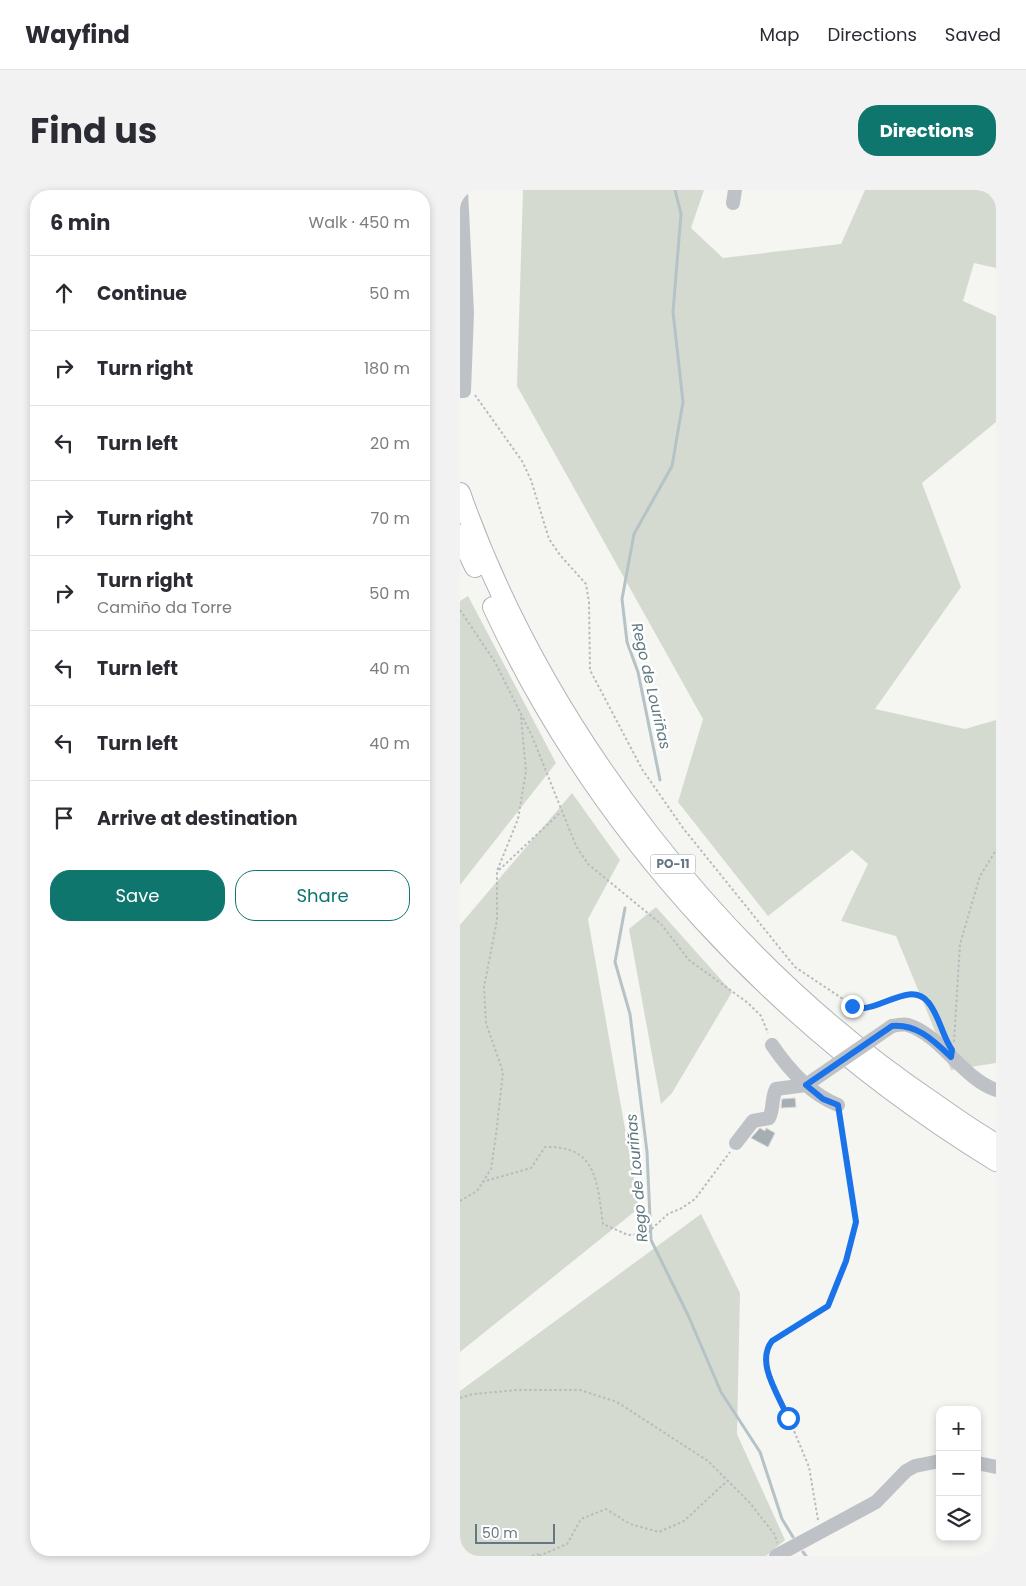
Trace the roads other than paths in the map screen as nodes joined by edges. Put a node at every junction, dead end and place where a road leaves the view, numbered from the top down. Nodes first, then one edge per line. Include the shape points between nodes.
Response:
1 (461, 190) edge
2 (462, 391) edge
3 (460, 493) edge
4 (460, 535) edge
5 (772, 1045) road end
6 (806, 1085) junction
7 (996, 1090) edge
8 (838, 1105) road end
9 (736, 1143) road end
10 (996, 1144) edge
11 (969, 1145) junction
12 (996, 1161) edge
13 (996, 1167) edge
14 (936, 1462) edge
15 (981, 1465) edge
16 (996, 1467) edge
17 (778, 1554) edge

1 - 2 street via 467,313
3 - 10 highway, PO-11 via 517,625 571,722 670,861 740,939 815,1012 894,1076
4 - 11 highway, PO-11 via 507,636 560,731 605,800 658,870 728,948 808,1024 869,1075
5 - 6 street
6 - 7 street, bridge via 892,1026 907,1024 925,1035 970,1074
6 - 8 street via 823,1099
6 - 9 street via 776,1089 769,1118 753,1121
11 - 12 highway, PO-11
11 - 13 highway
14 - 17 street via 906,1471 876,1502
15 - 16 street

